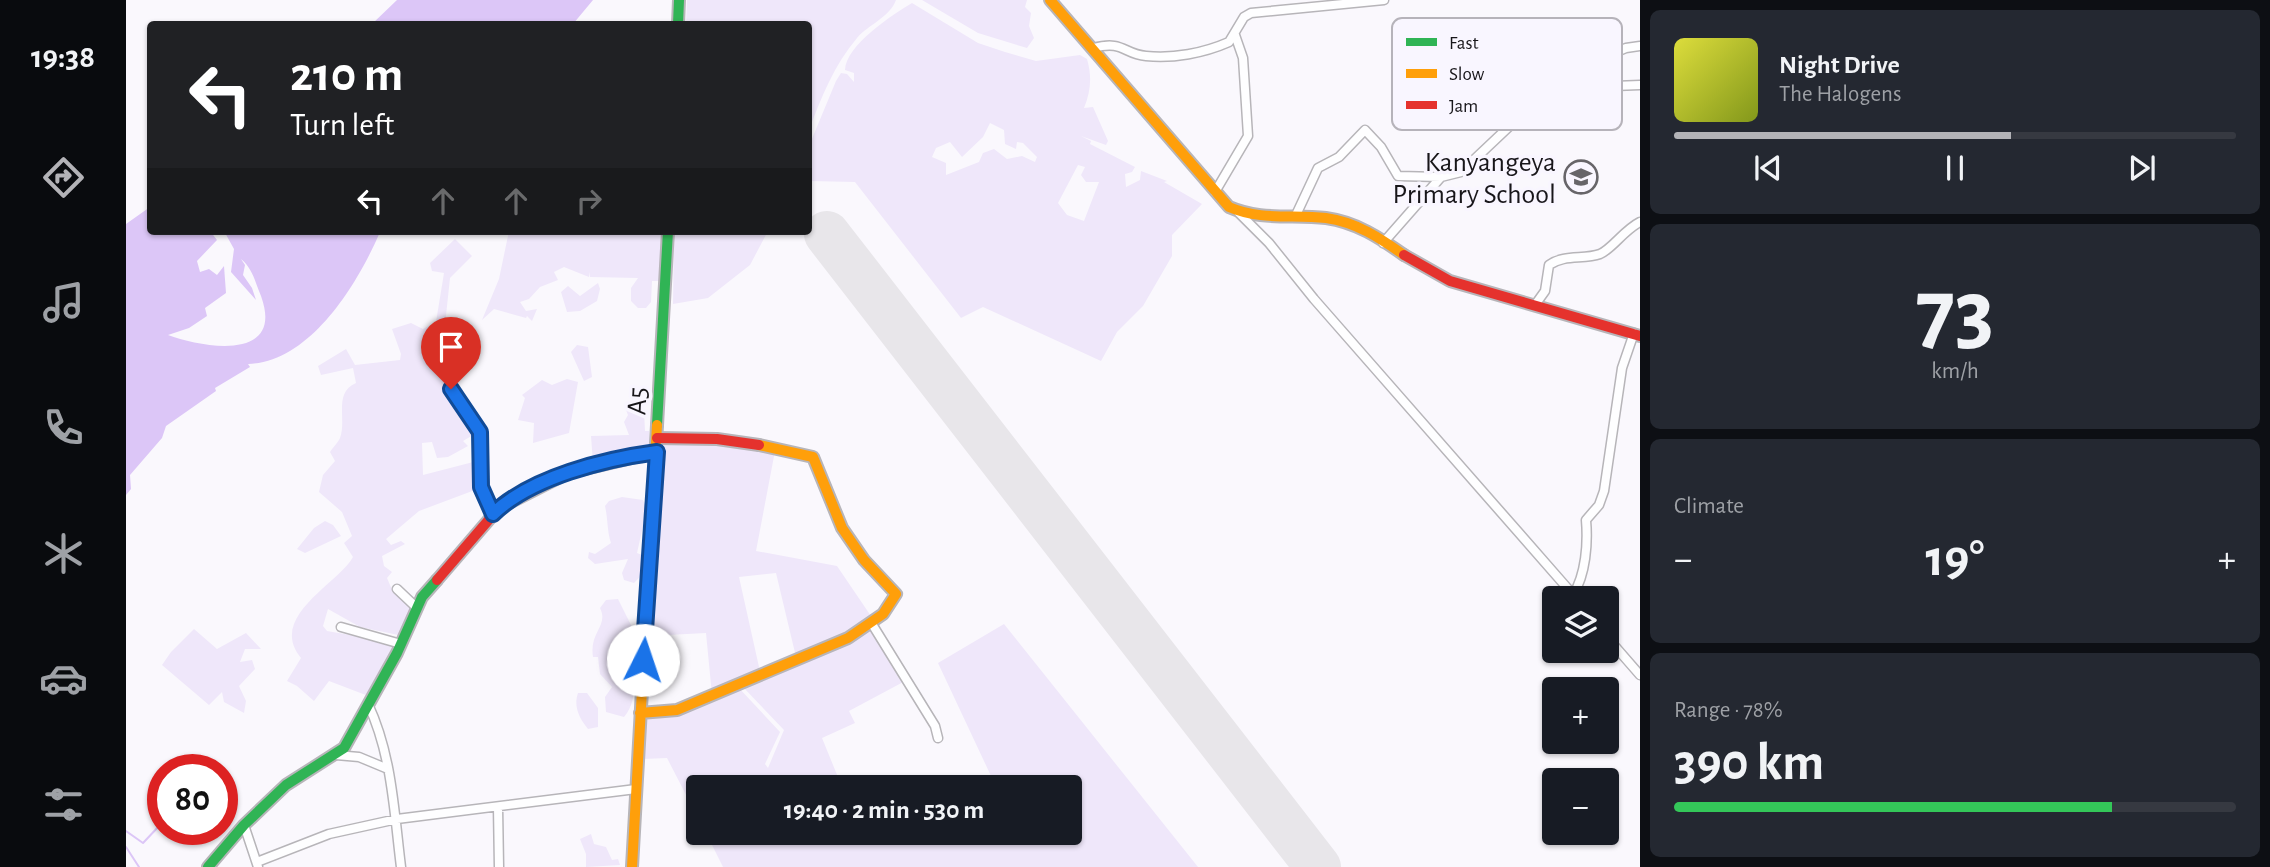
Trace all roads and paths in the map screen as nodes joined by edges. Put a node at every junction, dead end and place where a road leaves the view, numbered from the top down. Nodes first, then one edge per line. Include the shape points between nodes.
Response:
1 (679, 0) edge
2 (1050, 0) edge
3 (1384, 0) edge
4 (678, 21) edge
5 (1235, 35) junction
6 (1640, 46) edge
7 (1093, 48) junction
8 (1622, 50) edge
9 (1640, 85) edge
10 (1622, 86) edge
11 (1505, 130) edge
12 (1441, 177) junction
13 (1215, 192) junction
14 (1239, 213) junction
15 (1296, 215) junction
16 (1640, 222) edge
17 (668, 235) edge
18 (1383, 243) junction
19 (1535, 305) junction
20 (1637, 335) edge
21 (451, 389) dead end
22 (657, 438) junction
23 (657, 452) junction
24 (493, 514) junction
25 (1565, 586) edge
26 (1579, 586) edge
27 (397, 589) dead end
28 (416, 607) junction
29 (872, 624) junction
30 (341, 627) dead end
31 (401, 644) junction
32 (1619, 651) edge
33 (1640, 675) edge
34 (368, 704) junction
35 (640, 713) junction
36 (938, 738) dead end
37 (336, 755) junction
38 (388, 769) junction
39 (636, 789) junction
40 (498, 807) junction
41 (397, 819) junction
42 (244, 825) junction
43 (258, 864) edge
44 (208, 867) edge
45 (401, 867) edge
46 (499, 867) edge
47 (632, 867) edge

1 - 4 main road
2 - 7 main road
3 - 5 street via 1251,13
5 - 7 street via 1222,45 1175,55 1143,56 1116,45
5 - 13 street via 1243,58 1248,136
6 - 8 street
7 - 13 main road
9 - 10 street
11 - 12 street via 1461,172
12 - 15 street via 1398,176 1365,130 1339,157 1318,168
12 - 18 street
13 - 14 main road
14 - 15 main road
14 - 25 street
15 - 18 main road via 1339,220
16 - 19 street via 1623,231 1600,254 1558,259 1549,265 1545,291
17 - 22 main road, A5 / A5
18 - 19 main road via 1448,280
19 - 20 main road
20 - 26 street via 1622,368 1604,491 1586,520
21 - 24 street via 480,432 481,487
22 - 23 main road, A5 / A5
22 - 29 main road via 729,438 813,457 827,501 852,547 896,594
23 - 24 main road via 568,473 522,494
23 - 35 main road, A5 / A5
24 - 28 main road via 440,572
27 - 28 street
28 - 31 main road
29 - 35 main road via 677,710
29 - 36 street
30 - 31 street
31 - 34 main road
32 - 33 street
34 - 37 main road via 351,738
34 - 38 street via 381,734
35 - 39 main road, A5 / A5
37 - 38 street via 359,757
37 - 42 main road via 286,785
38 - 41 street
39 - 40 street
39 - 47 main road, A5 / A5
40 - 41 street
40 - 46 street
41 - 43 street via 329,834
41 - 45 street
42 - 43 street
42 - 44 main road

